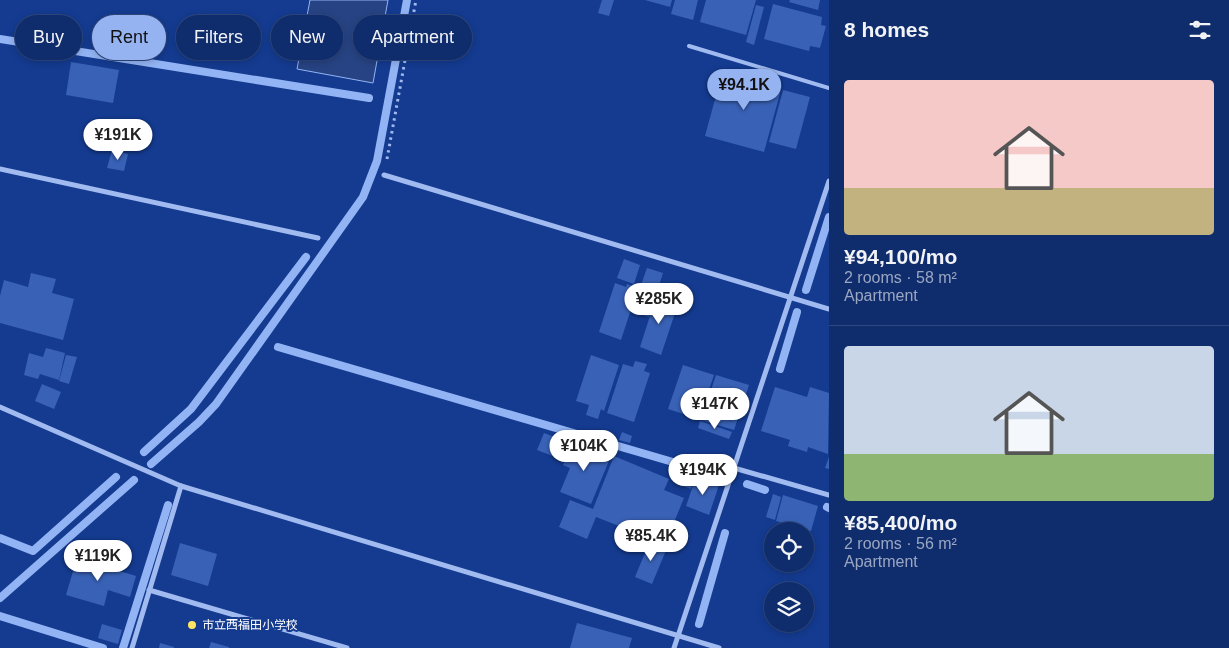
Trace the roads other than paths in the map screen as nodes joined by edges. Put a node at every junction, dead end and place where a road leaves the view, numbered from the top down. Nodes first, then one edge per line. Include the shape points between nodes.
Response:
1 (689, 46) dead end
2 (829, 88) edge
3 (0, 169) edge
4 (384, 175) road end
5 (829, 182) edge
6 (318, 238) dead end
7 (791, 298) junction
8 (829, 310) edge
9 (0, 407) edge
10 (734, 468) junction
11 (181, 486) junction
12 (829, 495) edge
13 (149, 590) junction
14 (678, 636) junction
15 (132, 648) edge
16 (347, 648) edge
17 (674, 648) edge
18 (719, 648) edge

1 - 2 lane
3 - 6 street
4 - 7 street
5 - 7 street
7 - 8 street
7 - 10 street
9 - 11 street
10 - 12 street
10 - 14 street
11 - 13 street
11 - 14 street
13 - 15 street
13 - 16 street
14 - 17 street
14 - 18 street

